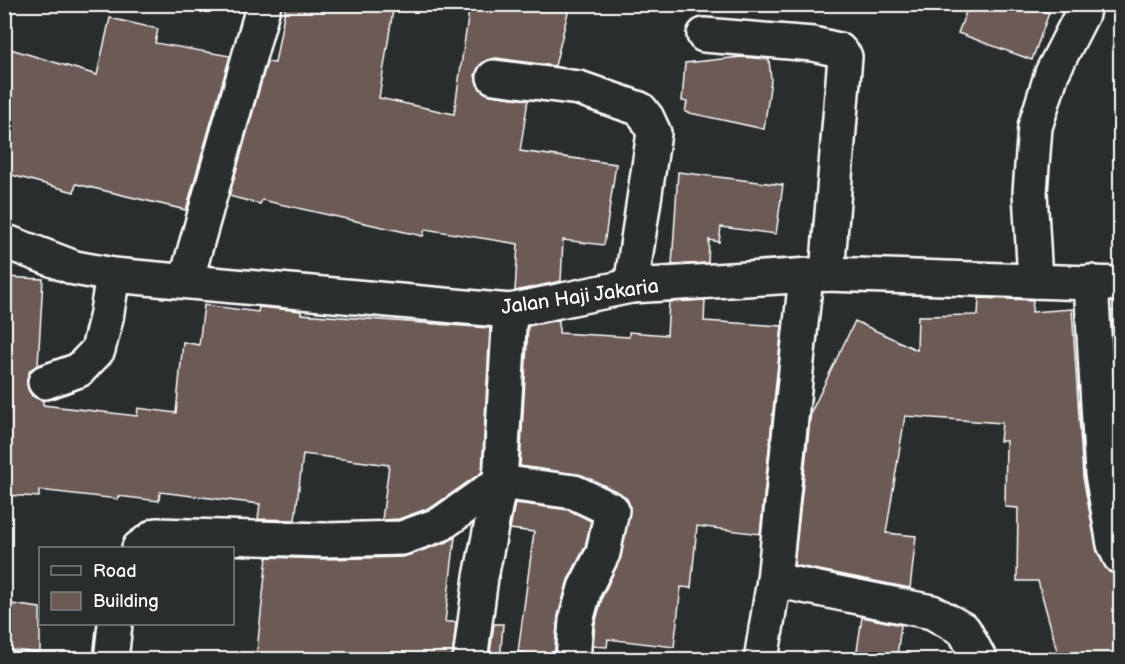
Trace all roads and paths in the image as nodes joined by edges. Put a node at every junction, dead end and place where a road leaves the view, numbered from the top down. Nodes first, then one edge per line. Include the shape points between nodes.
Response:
1 (264, 4) edge
2 (1084, 4) edge
3 (704, 35) dead end
4 (494, 77) dead end
5 (4, 241) edge
6 (113, 275) junction
7 (817, 275) junction
8 (186, 281) junction
9 (1035, 281) junction
10 (1106, 283) edge
11 (631, 286) junction
12 (510, 311) junction
13 (45, 382) dead end
14 (500, 482) junction
15 (142, 547) edge
16 (1120, 557) edge
17 (774, 580) junction
18 (115, 625) edge
19 (111, 660) edge
20 (470, 660) edge
21 (573, 660) edge
22 (761, 660) edge
23 (980, 660) edge

1 - 8 street
2 - 9 street via 1052,73 1035,127 1030,192
3 - 7 street via 820,45 839,50 845,57
4 - 11 street via 579,88 640,108 647,118 654,132
5 - 6 street, Jalan Haji Jakaria via 75,268
6 - 8 street, Jalan Haji Jakaria
6 - 13 street via 98,350 79,370
7 - 9 street, Jalan Haji Jakaria
7 - 11 street, Jalan Haji Jakaria
7 - 17 street
8 - 12 street, Jalan Haji Jakaria
9 - 10 street, Jalan Haji Jakaria
10 - 16 street, Jalan Haji Jakaria via 1102,474 1114,544
11 - 12 street, Jalan Haji Jakaria
12 - 14 street
14 - 15 street via 441,524 402,538 157,535
14 - 20 street
14 - 21 street via 574,492 612,510 603,553 585,588 576,621
17 - 22 street
17 - 23 street via 932,612 964,630
18 - 19 street

